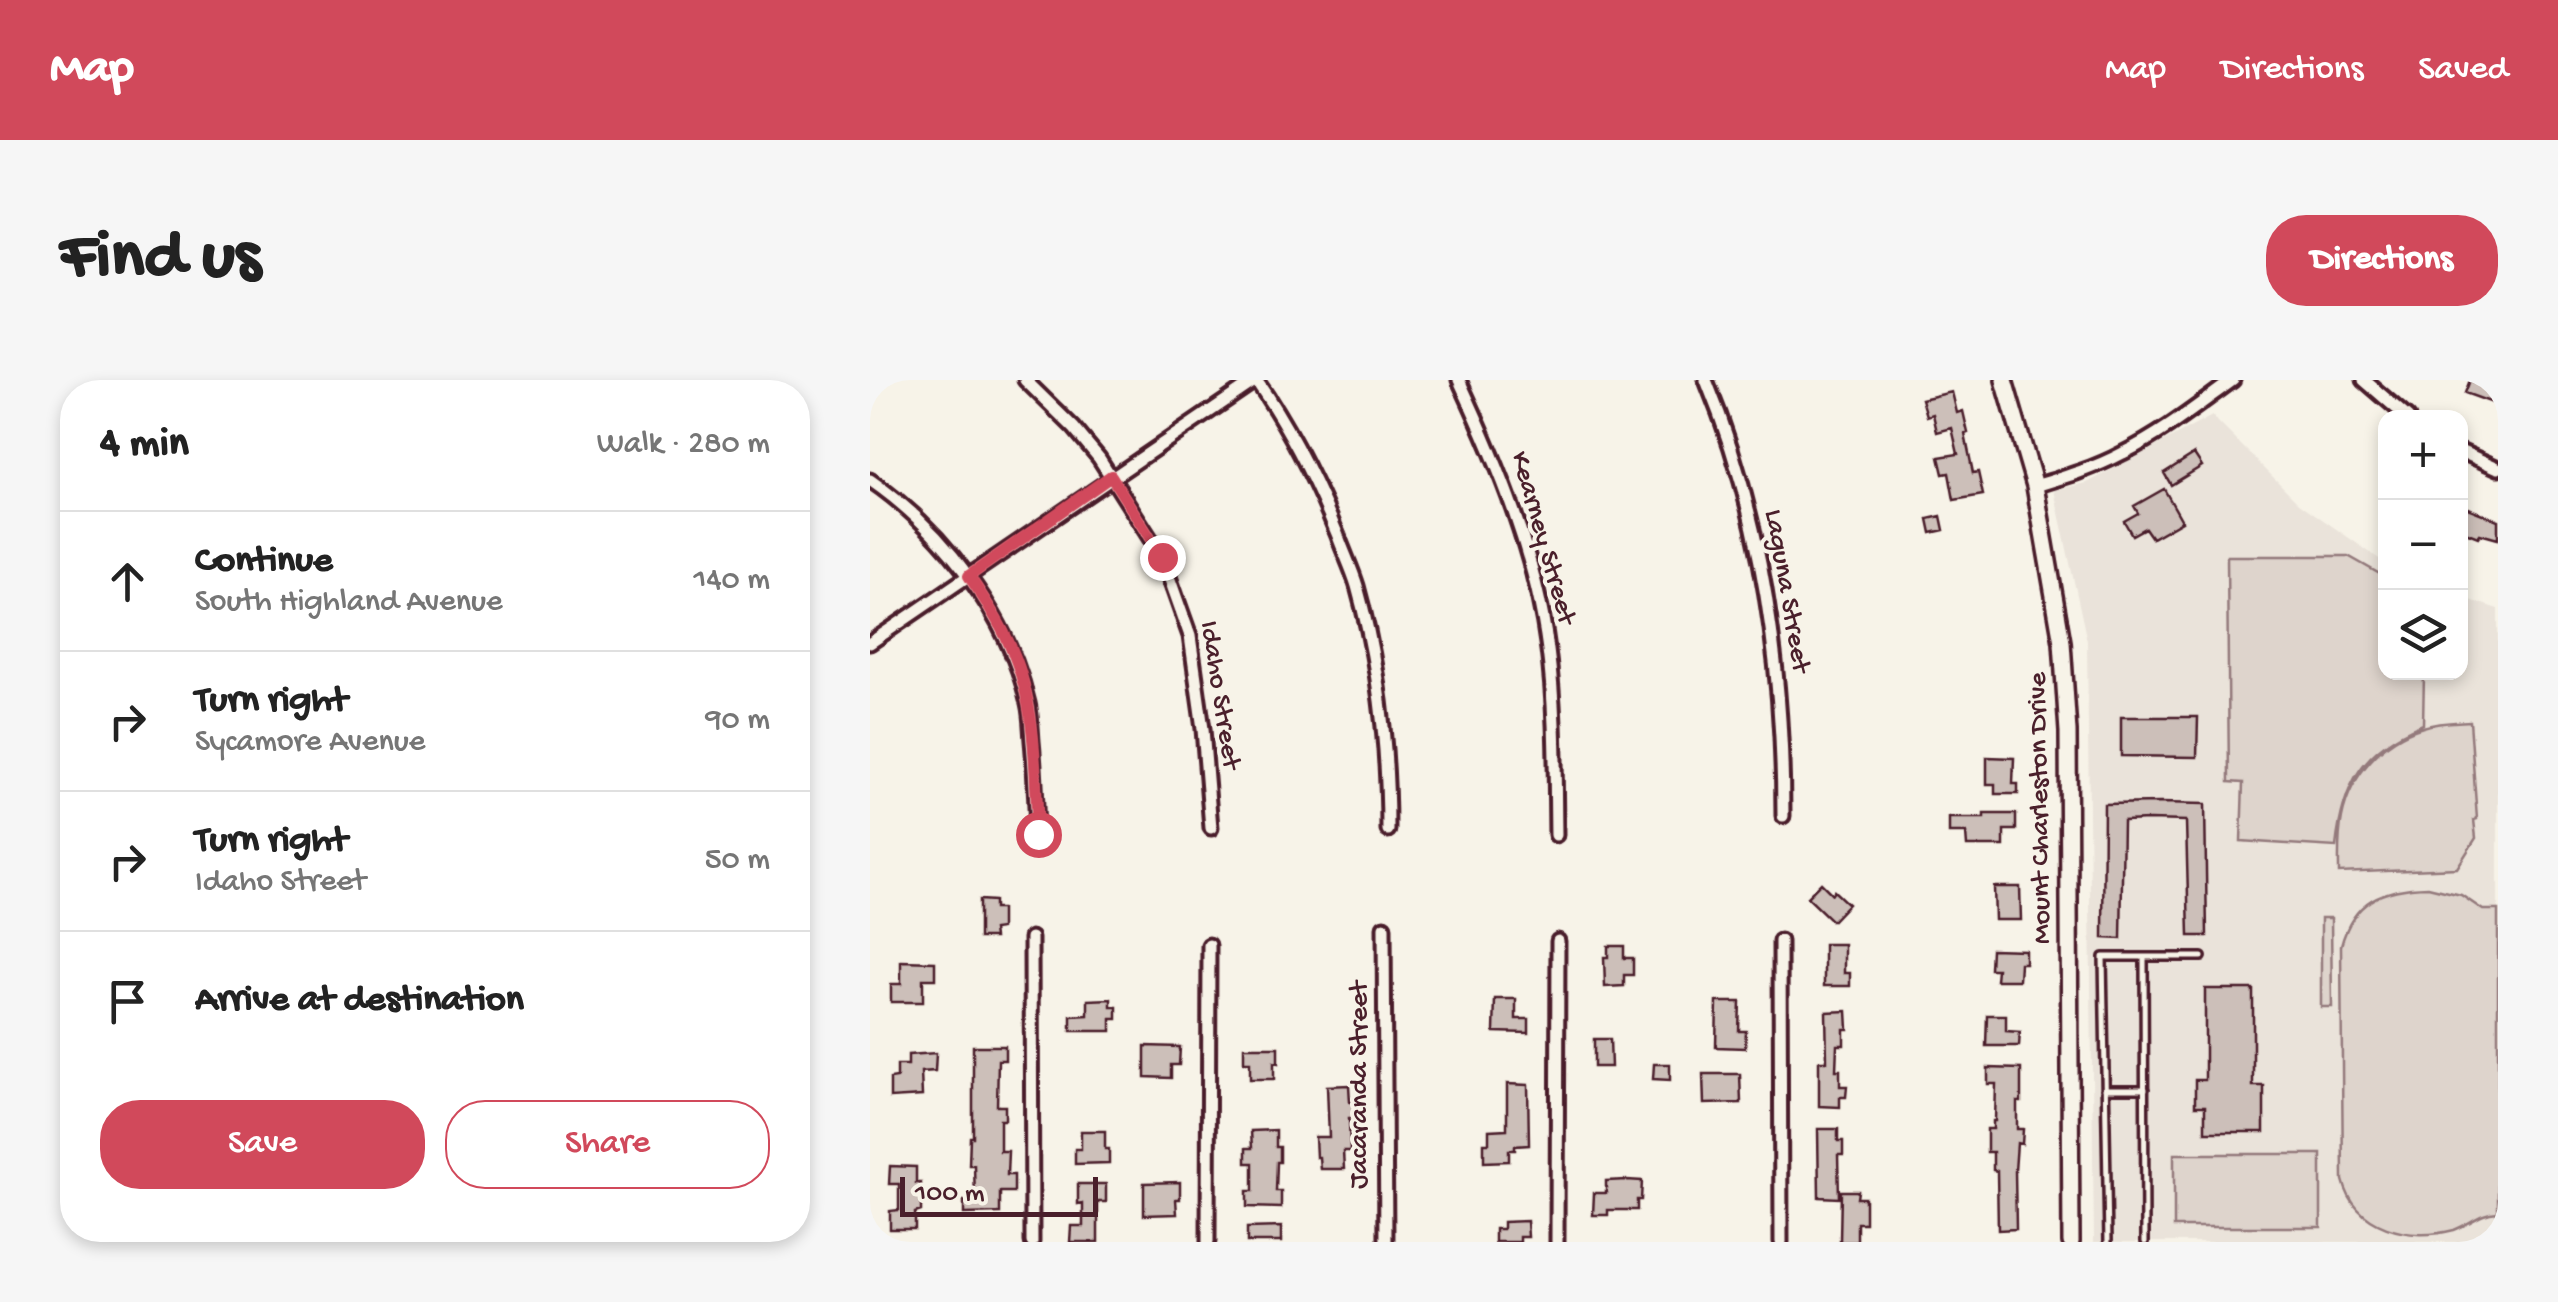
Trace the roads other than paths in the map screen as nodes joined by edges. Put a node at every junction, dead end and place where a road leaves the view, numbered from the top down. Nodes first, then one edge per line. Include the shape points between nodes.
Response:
1 (1025, 380) edge
2 (1256, 380) edge
3 (1459, 380) edge
4 (1706, 380) edge
5 (2004, 380) edge
6 (2232, 380) edge
7 (2364, 380) edge
8 (2399, 410) edge
9 (2468, 455) edge
10 (2498, 468) edge
11 (1111, 476) junction
12 (870, 480) edge
13 (2036, 486) junction
14 (969, 576) junction
15 (870, 643) edge
16 (1784, 816) dead end
17 (1211, 828) dead end
18 (1388, 830) dead end
19 (1038, 834) dead end
20 (1556, 835) dead end
21 (1384, 927) dead end
22 (1032, 938) dead end
23 (1558, 941) dead end
24 (1780, 941) dead end
25 (1209, 946) dead end
26 (2144, 957) junction
27 (2202, 957) dead end
28 (2104, 1089) junction
29 (2145, 1089) junction
30 (1032, 1242) edge
31 (1208, 1242) edge
32 (1386, 1242) edge
33 (1557, 1242) edge
34 (1782, 1242) edge
35 (2071, 1242) edge
36 (2108, 1242) edge
37 (2145, 1242) edge

1 - 11 street, Idaho Street
2 - 11 street
2 - 18 street via 1319,488 1357,585 1377,678
3 - 20 street, Kearney Street via 1534,578 1552,685
4 - 16 street, Laguna Street via 1739,476 1770,618
5 - 13 street, Mount Charleston Drive
6 - 13 street via 2124,453
7 - 8 street
9 - 10 street
11 - 14 street
11 - 17 street, Idaho Street via 1162,557 1190,636
12 - 14 street
13 - 35 street, Mount Charleston Drive via 2062,642 2068,732
14 - 15 street
14 - 19 street via 1013,652 1029,706
21 - 32 street, Jacaranda Street
22 - 30 street
23 - 33 street
24 - 34 street
25 - 31 street
26 - 27 lane
26 - 28 lane via 2103,957
26 - 29 lane
28 - 29 lane
28 - 36 lane
29 - 37 lane

